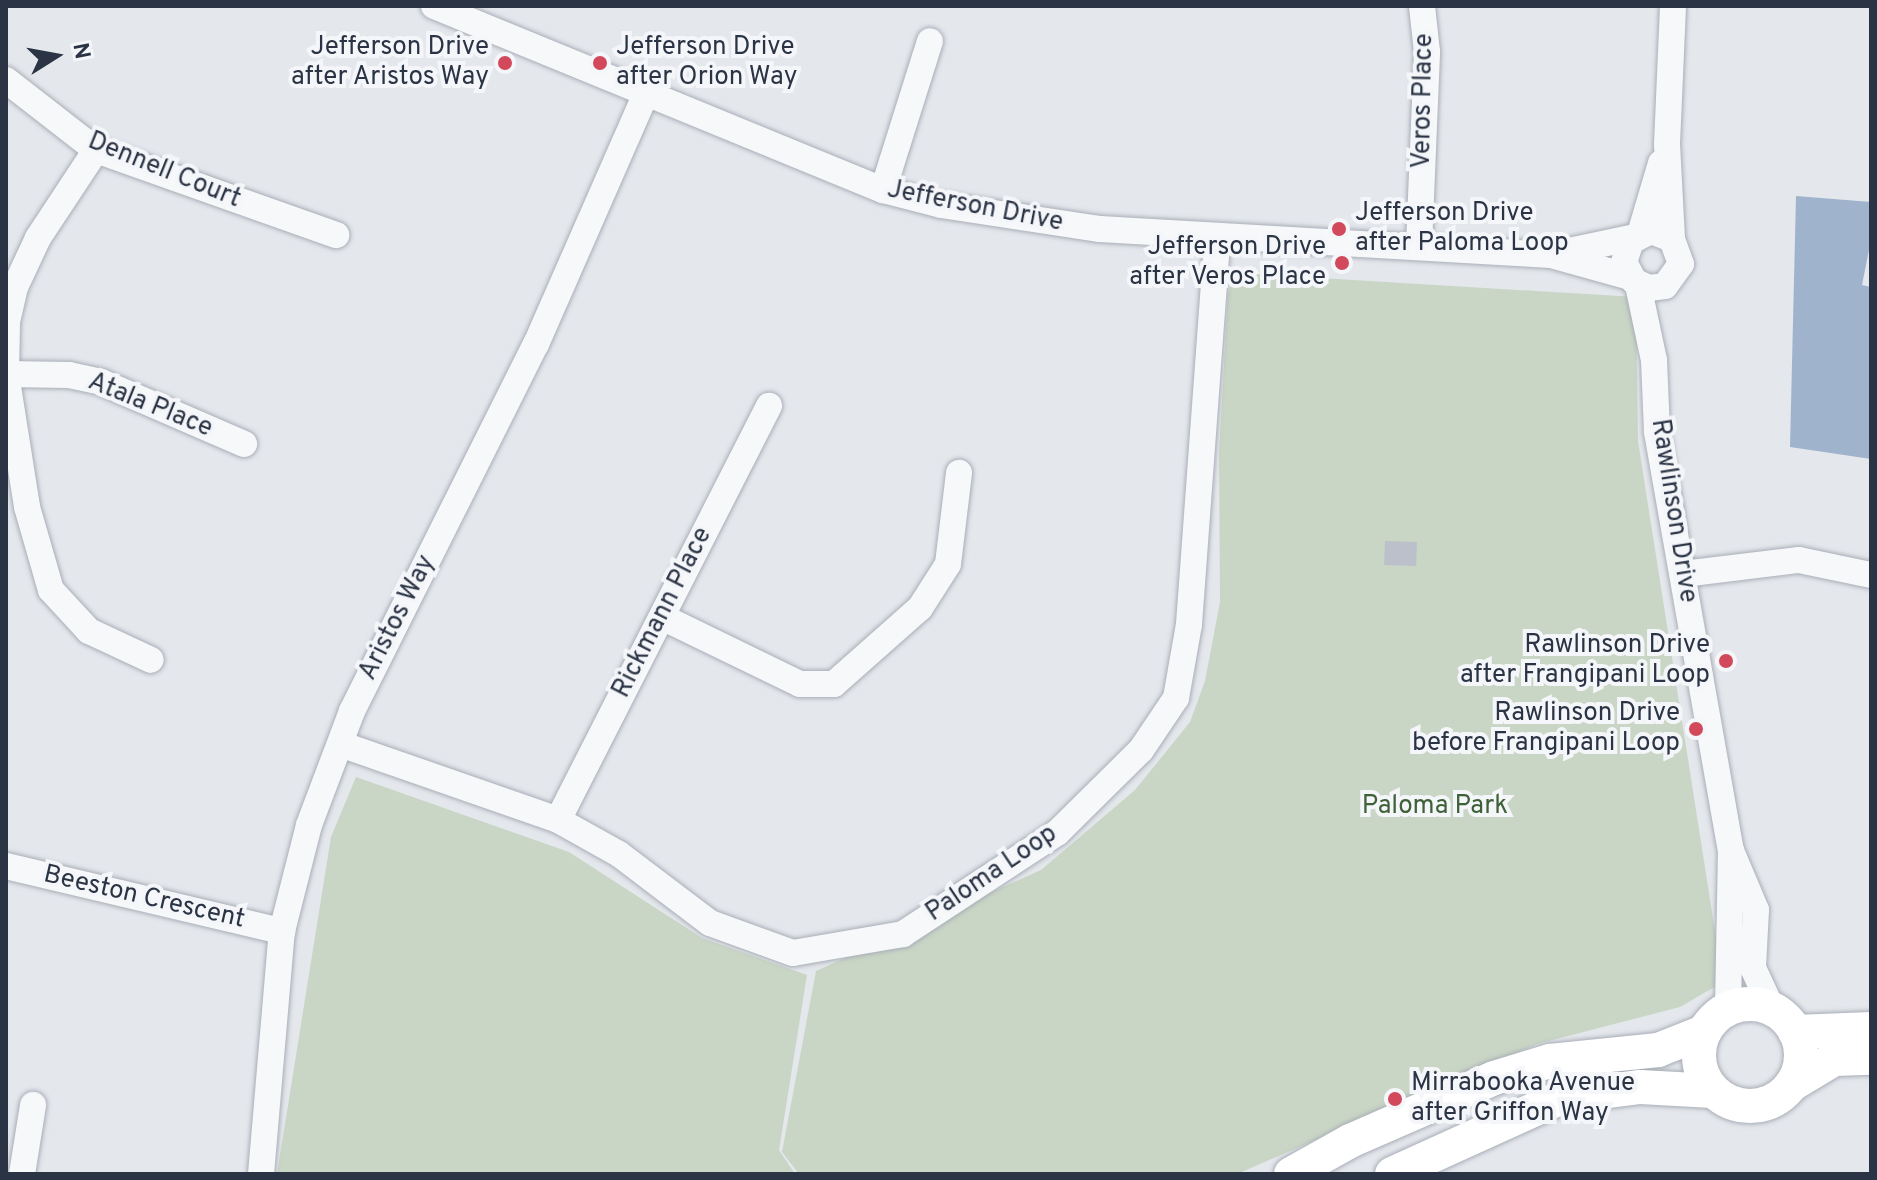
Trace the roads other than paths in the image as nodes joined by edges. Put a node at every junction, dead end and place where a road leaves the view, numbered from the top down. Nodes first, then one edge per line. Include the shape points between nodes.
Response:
1 (434, 6) edge
2 (1422, 6) edge
3 (1673, 6) edge
4 (930, 41) dead end
5 (6, 80) edge
6 (646, 94) junction
7 (1667, 144) junction
8 (96, 150) junction
9 (883, 190) junction
10 (336, 235) dead end
11 (1637, 236) junction
12 (1217, 239) junction
13 (1672, 239) junction
14 (1419, 245) junction
15 (1551, 255) junction
16 (1634, 281) junction
17 (1670, 283) junction
18 (1654, 360) junction
19 (6, 374) edge
20 (769, 406) dead end
21 (244, 444) dead end
22 (959, 473) dead end
23 (1683, 574) junction
24 (1871, 575) edge
25 (662, 617) junction
26 (151, 660) dead end
27 (343, 745) junction
28 (558, 820) junction
29 (1731, 850) junction
30 (6, 866) edge
31 (282, 931) junction
32 (1716, 1020) junction
33 (1783, 1021) junction
34 (1871, 1029) edge
35 (1871, 1058) edge
36 (1791, 1085) junction
37 (1713, 1091) junction
38 (33, 1105) dead end
39 (6, 1171) edge
40 (15, 1174) edge
41 (22, 1174) edge
42 (261, 1174) edge
43 (1291, 1174) edge
44 (1392, 1174) edge

1 - 6 street, Jefferson Drive
2 - 14 street, Veros Place via 1427,52
3 - 7 street, Rawlinson Drive
4 - 9 street
5 - 8 street, Dennell Court
6 - 9 street, Jefferson Drive
6 - 27 street, Aristos Way via 536,344 352,711
7 - 11 street, Rawlinson Drive
7 - 13 street, Rawlinson Drive
8 - 10 street, Dennell Court
8 - 19 street via 38,238 15,287 7,323
9 - 12 street, Jefferson Drive via 1027,220
11 - 13 street via 1657,231
11 - 15 street, Jefferson Drive
11 - 16 street, Rawlinson Drive via 1624,256
12 - 14 street, Jefferson Drive
12 - 28 street, Paloma Loop via 1189,624 1176,698 1141,750 1057,833 903,934 793,953 710,923 619,854
13 - 17 street, Rawlinson Drive via 1681,264
14 - 15 street, Jefferson Drive
15 - 16 street, Jefferson Drive
16 - 17 street via 1654,288
16 - 18 street, Rawlinson Drive
17 - 18 street, Rawlinson Drive
18 - 23 street, Rawlinson Drive via 1657,432
19 - 21 street, Atala Place via 53,373 101,382
19 - 26 street via 27,507 51,590 89,631
20 - 25 street, Rickmann Place
22 - 25 street via 948,564 920,608 834,684 800,684
23 - 24 street via 1799,560
23 - 29 street, Rawlinson Drive
25 - 28 street, Rickmann Place
27 - 28 street, Paloma Loop
27 - 31 street, Aristos Way via 309,825
29 - 32 street, Rawlinson Drive
29 - 33 street, Rawlinson Drive via 1756,910 1753,968
30 - 31 street, Beeston Crescent
31 - 42 street, Aristos Way
32 - 33 main road via 1757,1005
32 - 37 main road via 1699,1063
32 - 43 main road via 1658,1050 1550,1061 1490,1079 1350,1141
33 - 34 main road
33 - 36 main road via 1800,1059
35 - 36 main road via 1834,1059
36 - 37 main road via 1772,1100 1750,1106
37 - 44 main road via 1640,1087 1562,1097
38 - 41 street
39 - 40 street

